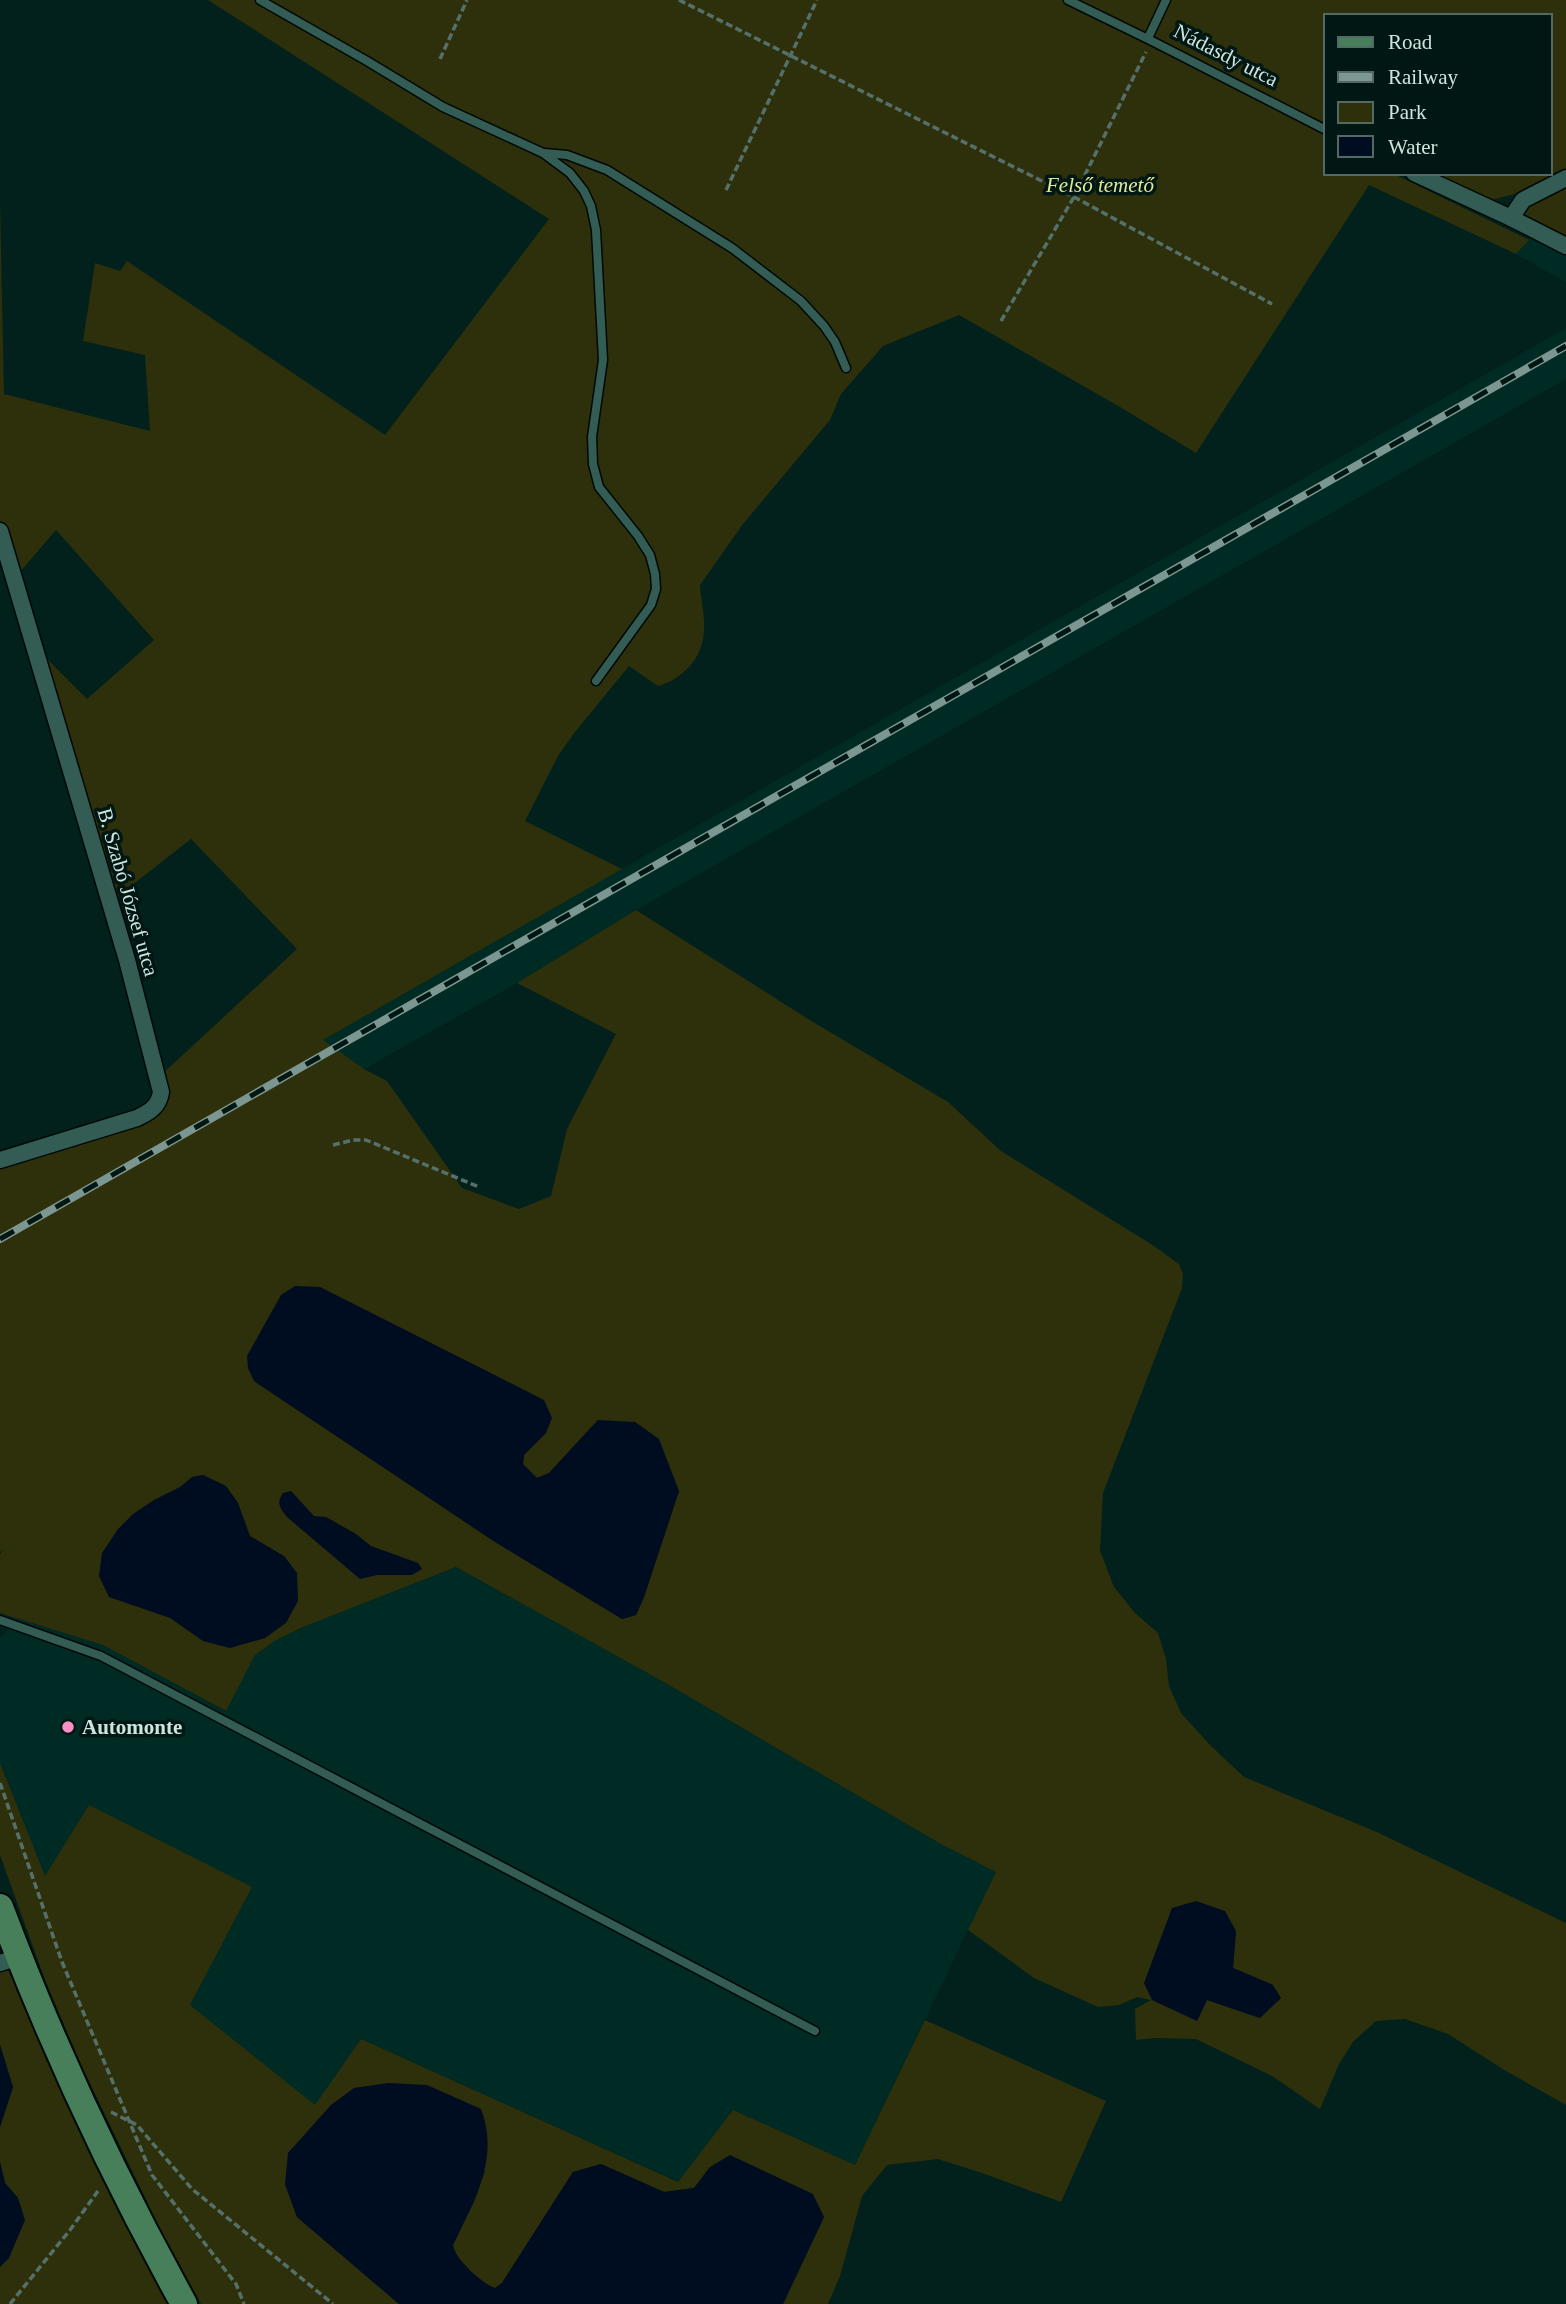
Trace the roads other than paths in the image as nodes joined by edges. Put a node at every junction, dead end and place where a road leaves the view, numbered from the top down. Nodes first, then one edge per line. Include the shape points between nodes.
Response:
1 (260, 0) edge
2 (1068, 0) edge
3 (1166, 0) edge
4 (1150, 39) junction
5 (1324, 129) edge
6 (543, 153) junction
7 (1418, 175) edge
8 (1566, 178) edge
9 (1511, 218) junction
10 (1566, 246) edge
11 (846, 368) dead end
12 (0, 531) edge
13 (596, 681) dead end
14 (0, 1160) edge
15 (0, 1620) edge
16 (0, 1907) edge
17 (9, 1960) edge
18 (815, 2031) dead end
19 (184, 2304) edge

1 - 6 lane via 443,107
2 - 4 lane, Nádasdy utca
3 - 4 lane
4 - 5 lane, Nádasdy utca
6 - 11 lane via 567,155 607,170 732,248 801,300 835,342
6 - 13 lane via 570,173 590,206 596,230 603,360 592,437 593,464 599,487 638,536 655,574 650,605
7 - 9 street
8 - 9 street via 1523,200
9 - 10 street
12 - 14 street, B. Szabó József utca via 127,960 161,1092 154,1107 137,1118
15 - 18 lane via 102,1656
16 - 17 main road
17 - 19 main road

